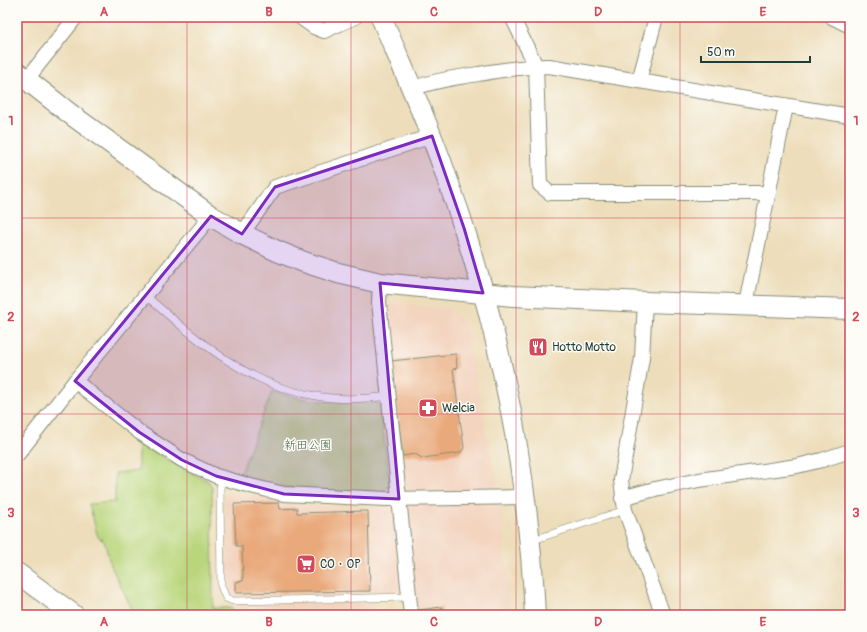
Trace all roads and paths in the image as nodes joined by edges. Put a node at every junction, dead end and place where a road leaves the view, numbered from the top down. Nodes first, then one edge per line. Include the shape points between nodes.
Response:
1 (76, 17) edge
2 (300, 17) edge
3 (355, 17) edge
4 (381, 17) edge
5 (512, 17) edge
6 (656, 17) edge
7 (832, 17) edge
8 (849, 23) edge
9 (536, 66) junction
10 (20, 81) edge
11 (639, 81) junction
12 (412, 89) junction
13 (786, 106) junction
14 (850, 116) edge
15 (432, 136) junction
16 (769, 193) junction
17 (211, 216) junction
18 (242, 234) junction
19 (380, 283) junction
20 (483, 293) junction
21 (146, 296) junction
22 (645, 302) junction
23 (746, 304) junction
24 (850, 309) edge
25 (76, 381) junction
26 (389, 396) junction
27 (850, 451) edge
28 (17, 455) edge
29 (223, 478) junction
30 (525, 498) junction
31 (399, 499) junction
32 (623, 504) junction
33 (530, 541) junction
34 (17, 573) edge
35 (409, 597) junction
36 (74, 615) edge
37 (411, 615) edge
38 (534, 615) edge
39 (663, 615) edge

1 - 10 street
2 - 3 street via 324,31
4 - 12 street
5 - 9 street
6 - 11 street
7 - 8 street
9 - 11 street
9 - 12 street via 435,81
9 - 16 street via 540,185 550,193
10 - 17 street via 69,113
11 - 13 street
12 - 15 street
13 - 14 street
13 - 16 street
15 - 18 street via 276,187
15 - 20 street via 464,228
16 - 23 street
17 - 18 street
17 - 21 street
18 - 19 street via 304,262
19 - 20 street
19 - 26 street via 379,302
20 - 22 street
20 - 30 street via 507,393
21 - 25 street
21 - 26 lane via 228,360 273,384 316,396
22 - 23 street
22 - 32 street via 642,358 620,480
23 - 24 street
25 - 28 street
25 - 29 street via 138,432 182,460
26 - 31 street
27 - 32 street via 797,466 655,489
29 - 31 street via 284,494
29 - 35 lane via 220,488 221,586 226,598 233,601
30 - 31 street
30 - 33 street
31 - 35 street
32 - 33 lane
32 - 39 street
33 - 38 street
34 - 36 street
35 - 37 street

